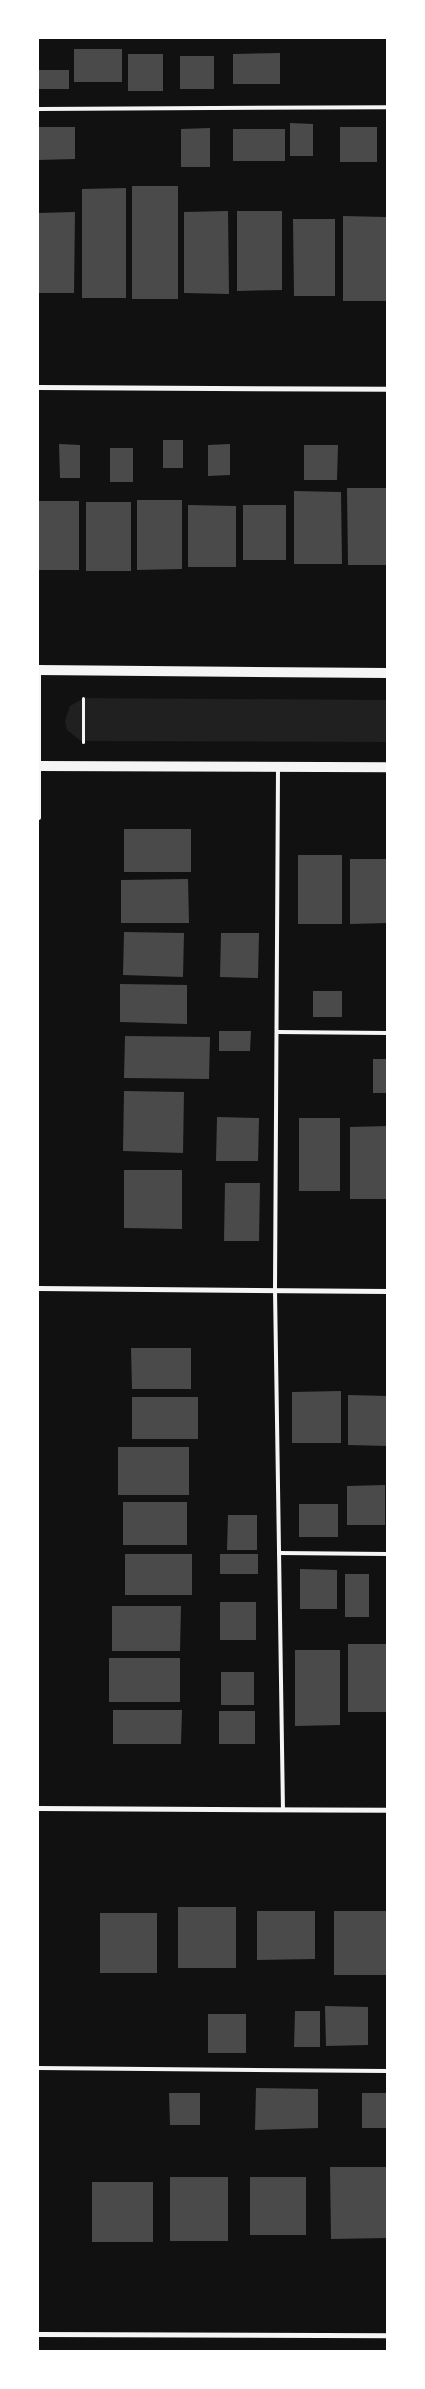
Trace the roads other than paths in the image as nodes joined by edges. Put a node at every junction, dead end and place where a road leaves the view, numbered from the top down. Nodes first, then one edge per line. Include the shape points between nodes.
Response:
1 (388, 106) edge
2 (38, 109) edge
3 (38, 387) edge
4 (388, 389) edge
5 (38, 670) edge
6 (388, 674) edge
7 (38, 766) edge
8 (278, 767) junction
9 (388, 767) edge
10 (38, 816) edge
11 (277, 1032) junction
12 (388, 1033) edge
13 (38, 1288) edge
14 (275, 1290) junction
15 (388, 1291) edge
16 (279, 1553) junction
17 (388, 1554) edge
18 (38, 1808) edge
19 (284, 1809) junction
20 (388, 1810) edge
21 (38, 2068) edge
22 (388, 2071) edge
23 (38, 2334) edge
24 (388, 2335) edge

1 - 2 lane
3 - 4 street
5 - 6 main road
5 - 7 street
7 - 8 main road
7 - 10 street
8 - 9 main road
8 - 11 lane
11 - 12 lane
11 - 14 lane
13 - 14 street
14 - 15 street
14 - 16 lane
16 - 17 lane
16 - 19 lane
18 - 19 street
19 - 20 street
21 - 22 lane
23 - 24 street

